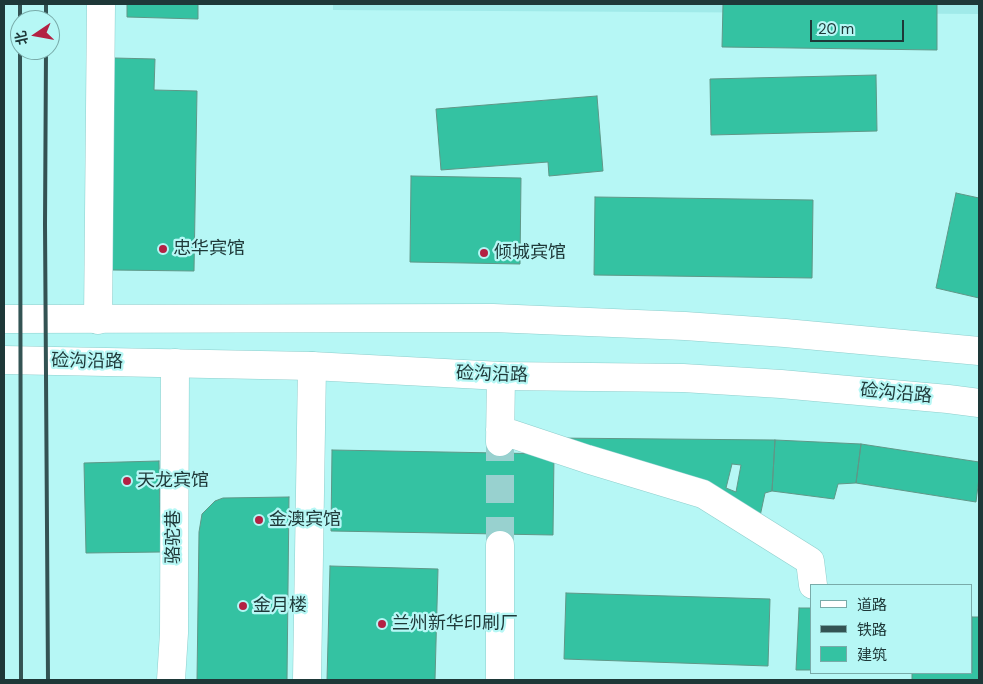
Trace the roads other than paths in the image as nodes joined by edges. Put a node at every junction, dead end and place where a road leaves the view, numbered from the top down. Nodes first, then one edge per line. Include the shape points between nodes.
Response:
1 (101, 4) edge
2 (4, 319) edge
3 (98, 320) junction
4 (979, 351) edge
5 (4, 360) edge
6 (175, 364) junction
7 (312, 366) junction
8 (501, 376) junction
9 (979, 403) edge
10 (500, 545) tunnel mouth
11 (813, 584) edge
12 (171, 680) edge
13 (307, 680) edge
14 (500, 680) edge

1 - 3 main road
2 - 3 main road
3 - 4 main road via 493,318 776,332
5 - 6 main road, 硷沟沿路
6 - 7 main road, 硷沟沿路
6 - 12 main road, 骆驼巷
7 - 8 main road, 硷沟沿路
7 - 13 main road
8 - 9 main road, 硷沟沿路 via 683,378
8 - 11 main road via 500,436 703,494 810,561
10 - 14 main road

